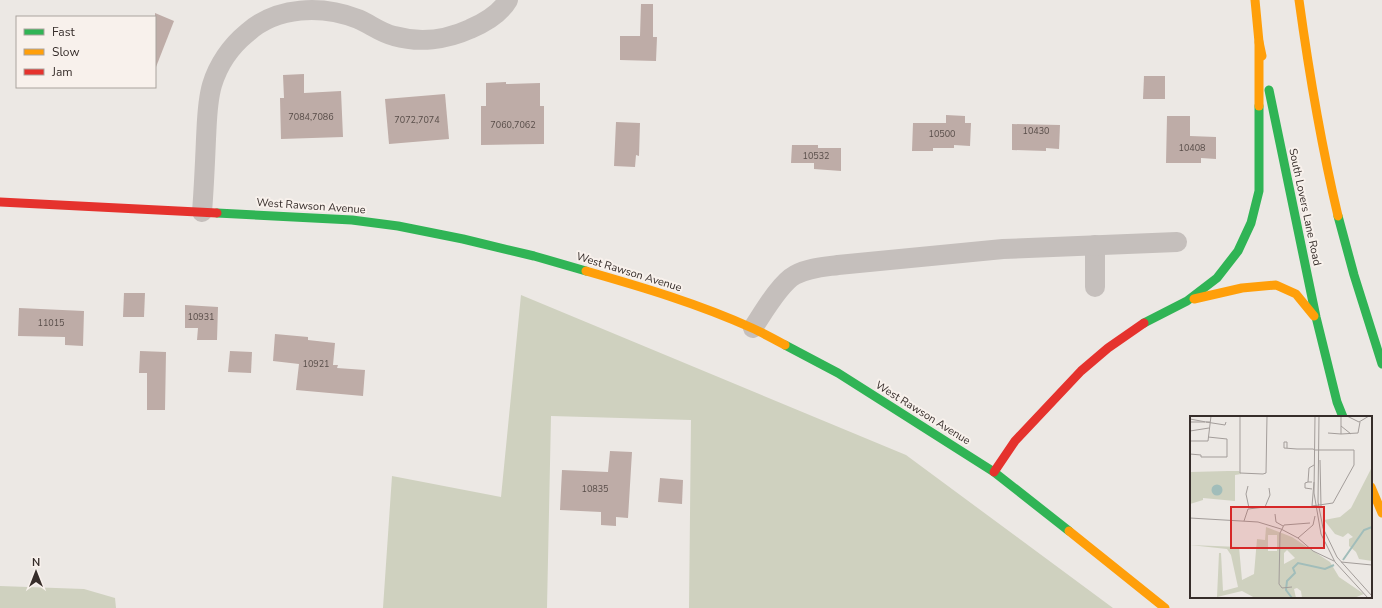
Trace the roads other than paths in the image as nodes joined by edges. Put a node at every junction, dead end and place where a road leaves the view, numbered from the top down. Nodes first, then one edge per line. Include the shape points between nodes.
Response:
1 (508, 0) edge
2 (1255, 0) edge
3 (1299, 0) edge
4 (273, 8) edge
5 (1259, 42) junction
6 (0, 202) edge
7 (202, 212) junction
8 (1177, 242) dead end
9 (1095, 245) junction
10 (1095, 286) dead end
11 (1187, 301) junction
12 (1316, 317) junction
13 (753, 328) junction
14 (1382, 364) edge
15 (1343, 416) edge
16 (994, 472) junction
17 (1372, 489) edge
18 (1382, 513) edge
19 (1165, 608) edge

1 - 4 street via 494,16 479,25 435,40 393,36 352,17 320,10 290,12
2 - 5 main road, South Lovers Lane Road
3 - 14 main road via 1307,65 1331,193 1366,320
4 - 7 street via 262,22 239,40 216,75 207,119
5 - 11 main road via 1259,191 1251,223 1238,251 1217,278
5 - 12 main road, South Lovers Lane Road
6 - 7 main road, West Rawson Avenue
7 - 13 main road, West Rawson Avenue via 352,220 463,239 534,256 634,285
8 - 9 street
9 - 10 street
9 - 13 street via 1003,249 814,268 796,274 786,281
11 - 12 main road via 1242,288 1276,285 1296,294
11 - 16 main road via 1142,324 1081,371 1015,441
12 - 15 main road, South Lovers Lane Road
13 - 16 main road, West Rawson Avenue via 838,374
16 - 19 main road, West Rawson Avenue
17 - 18 main road

